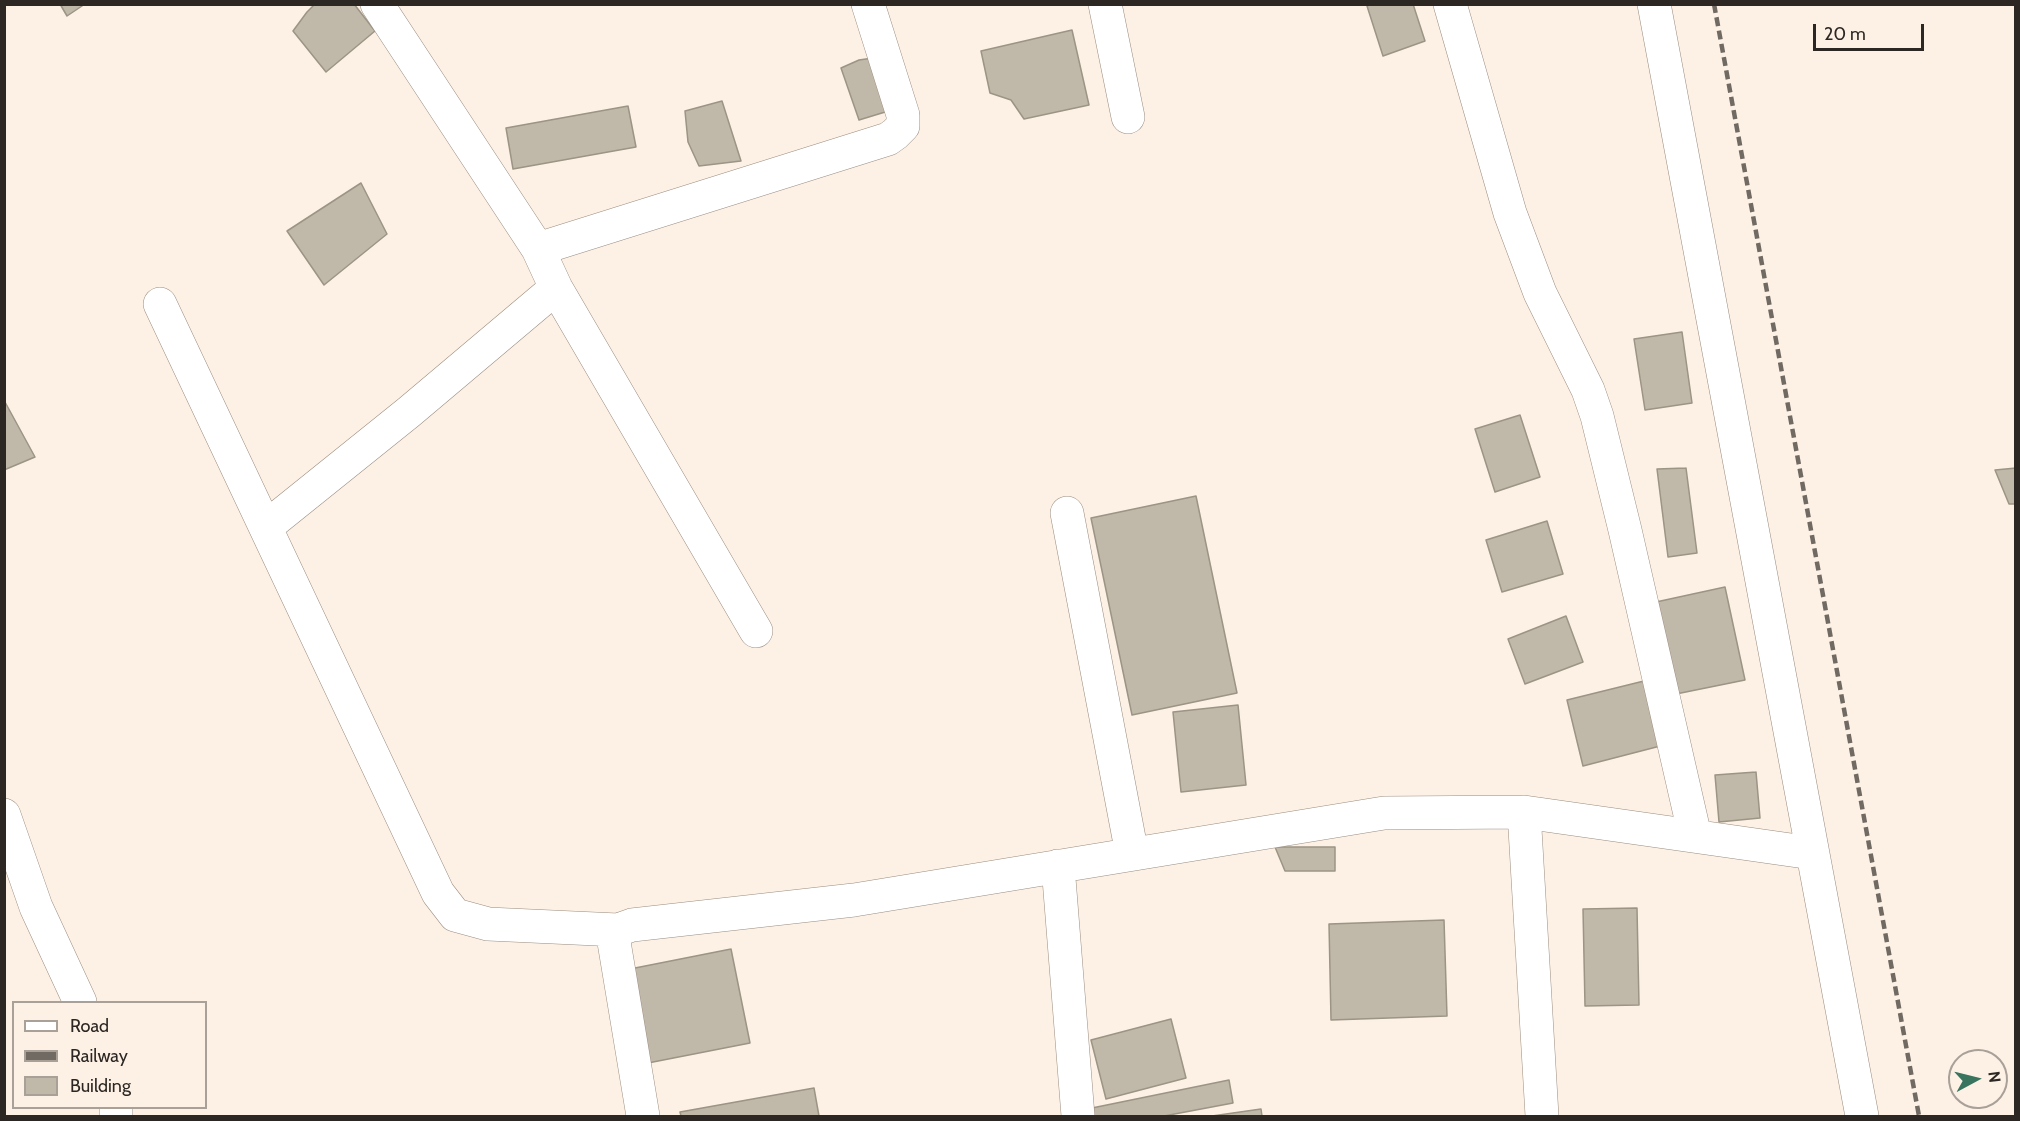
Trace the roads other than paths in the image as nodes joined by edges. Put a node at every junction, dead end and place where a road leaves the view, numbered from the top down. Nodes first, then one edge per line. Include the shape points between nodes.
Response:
1 (377, 4) edge
2 (868, 4) edge
3 (1105, 4) edge
4 (1450, 4) edge
5 (1654, 4) edge
6 (1128, 117) dead end
7 (538, 249) junction
8 (556, 288) junction
9 (160, 304) dead end
10 (1067, 513) dead end
11 (266, 527) junction
12 (756, 631) dead end
13 (1524, 812) junction
14 (4, 815) edge
15 (1695, 836) junction
16 (1812, 853) junction
17 (1132, 854) junction
18 (1058, 866) junction
19 (618, 930) junction
20 (80, 1001) edge
21 (643, 1116) edge
22 (1078, 1116) edge
23 (1542, 1116) edge
24 (1862, 1116) edge

1 - 7 street
2 - 7 street via 903,115 903,126 895,134
3 - 6 street
4 - 15 street via 1510,213 1540,293 1597,416
5 - 16 street
7 - 8 street
8 - 11 street
8 - 12 street
9 - 11 street
10 - 17 street
11 - 19 street via 438,893 455,915 488,924
13 - 15 street
13 - 17 street via 1384,813
13 - 23 street
14 - 20 street via 36,907
15 - 16 street
16 - 24 street
17 - 18 street
18 - 19 street via 854,900
18 - 22 street
19 - 21 street via 614,942

